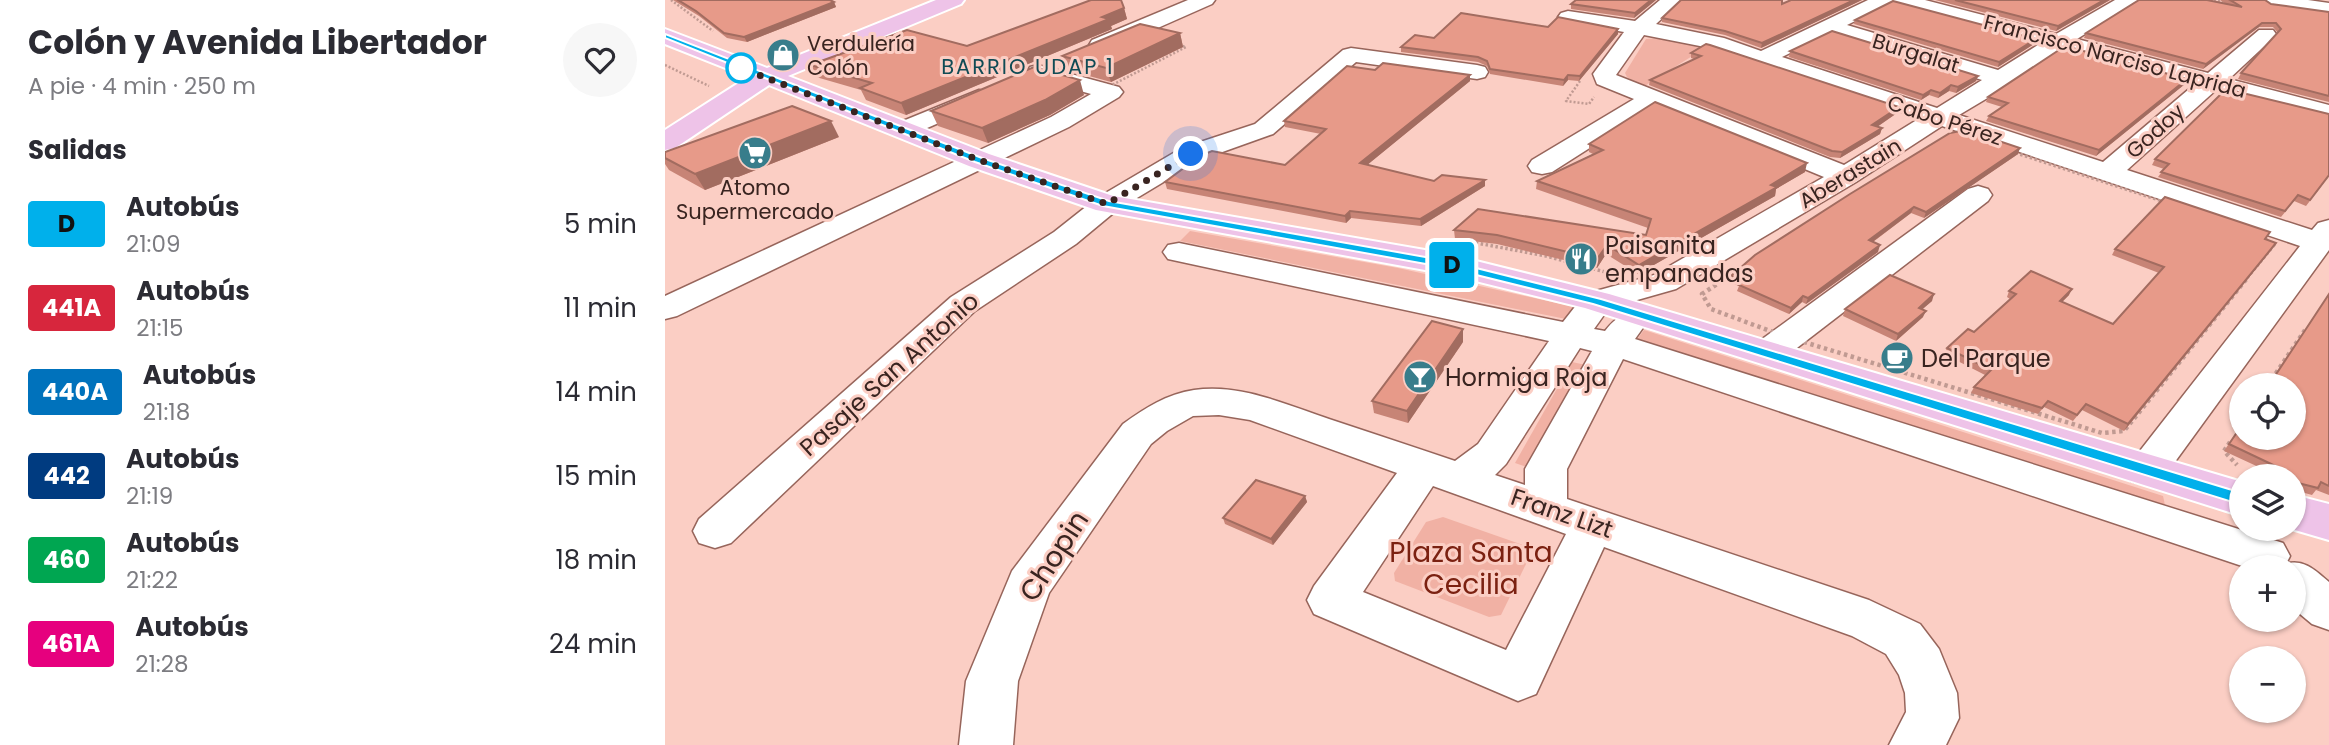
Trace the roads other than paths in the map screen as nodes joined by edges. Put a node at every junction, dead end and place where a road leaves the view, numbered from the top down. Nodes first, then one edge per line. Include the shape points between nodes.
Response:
1 (954, 0) edge
2 (1205, 0) edge
3 (1672, 0) edge
4 (1883, 0) edge
5 (1902, 0) edge
6 (2129, 0) edge
7 (2269, 0) edge
8 (2329, 9) edge
9 (1568, 17) edge
10 (1829, 26) junction
11 (1639, 28) junction
12 (2266, 34) dead end
13 (665, 36) edge
14 (2059, 41) junction
15 (1761, 59) junction
16 (1038, 72) junction
17 (1476, 72) dead end
18 (765, 78) junction
19 (2003, 79) junction
20 (2211, 81) junction
21 (1652, 98) junction
22 (2329, 112) edge
23 (1940, 118) junction
24 (902, 130) junction
25 (665, 142) edge
26 (979, 160) junction
27 (1542, 166) dead end
28 (2108, 173) junction
29 (1846, 176) junction
30 (1978, 195) dead end
31 (1107, 204) junction
32 (2324, 235) edge
33 (1179, 252) dead end
34 (1665, 282) junction
35 (1603, 287) junction
36 (671, 298) edge
37 (1637, 313) junction
38 (1571, 334) junction
39 (1613, 344) junction
40 (1778, 345) junction
41 (1185, 403) joint
42 (2146, 470) junction
43 (1444, 473) junction
44 (2229, 486) edge
45 (1545, 507) junction
46 (2306, 516) edge
47 (2329, 522) edge
48 (1593, 524) junction
49 (715, 531) dead end
50 (2265, 551) edge
51 (2329, 610) edge
52 (986, 745) edge
53 (1916, 745) edge

1 - 18 main road
2 - 16 street
3 - 11 street
4 - 10 street
5 - 14 street, Francisco Narciso Laprida
6 - 14 street, Aberastain
7 - 8 street
9 - 11 street, Cabo Pérez
10 - 15 street
10 - 19 street, Burgalat
11 - 15 street, Cabo Pérez via 1716,43
11 - 21 street via 1604,74 1611,83
12 - 20 street, Godoy
13 - 18 main road
14 - 19 street, Aberastain
14 - 20 street, Francisco Narciso Laprida
15 - 23 street, Cabo Pérez
16 - 24 street
16 - 26 street via 1111,92
17 - 31 street, Pasaje San Antonio via 1351,55 1263,129 1191,154
18 - 24 main road
18 - 25 main road
19 - 23 street, Aberastain
20 - 22 street, Francisco Narciso Laprida
20 - 28 street, Godoy
21 - 27 street
21 - 29 street
23 - 28 street, Cabo Pérez
23 - 29 street, Aberastain
24 - 26 main road
26 - 31 main road
26 - 36 street
28 - 32 street, Cabo Pérez
29 - 34 street, Aberastain
30 - 40 street
31 - 35 main road
31 - 49 street, Pasaje San Antonio via 1065,238 963,304
32 - 42 street
33 - 38 street
34 - 35 street, Aberastain
34 - 37 street
35 - 37 main road
35 - 38 street
37 - 39 street
37 - 40 main road
38 - 39 street
38 - 43 street via 1492,454
39 - 45 street via 1546,469
39 - 50 street
40 - 42 main road
41 - 43 street, Franz Lizt via 1207,400 1255,408
41 - 52 street, Chopin via 1137,434 1030,585 992,681
42 - 44 main road
43 - 45 street, Franz Lizt
43 - 48 street via 1331,600 1518,678
45 - 48 street, Franz Lizt
46 - 47 main road
48 - 53 street, Franz Lizt via 1869,621 1903,639 1921,665 1931,693 1933,718
50 - 51 street

